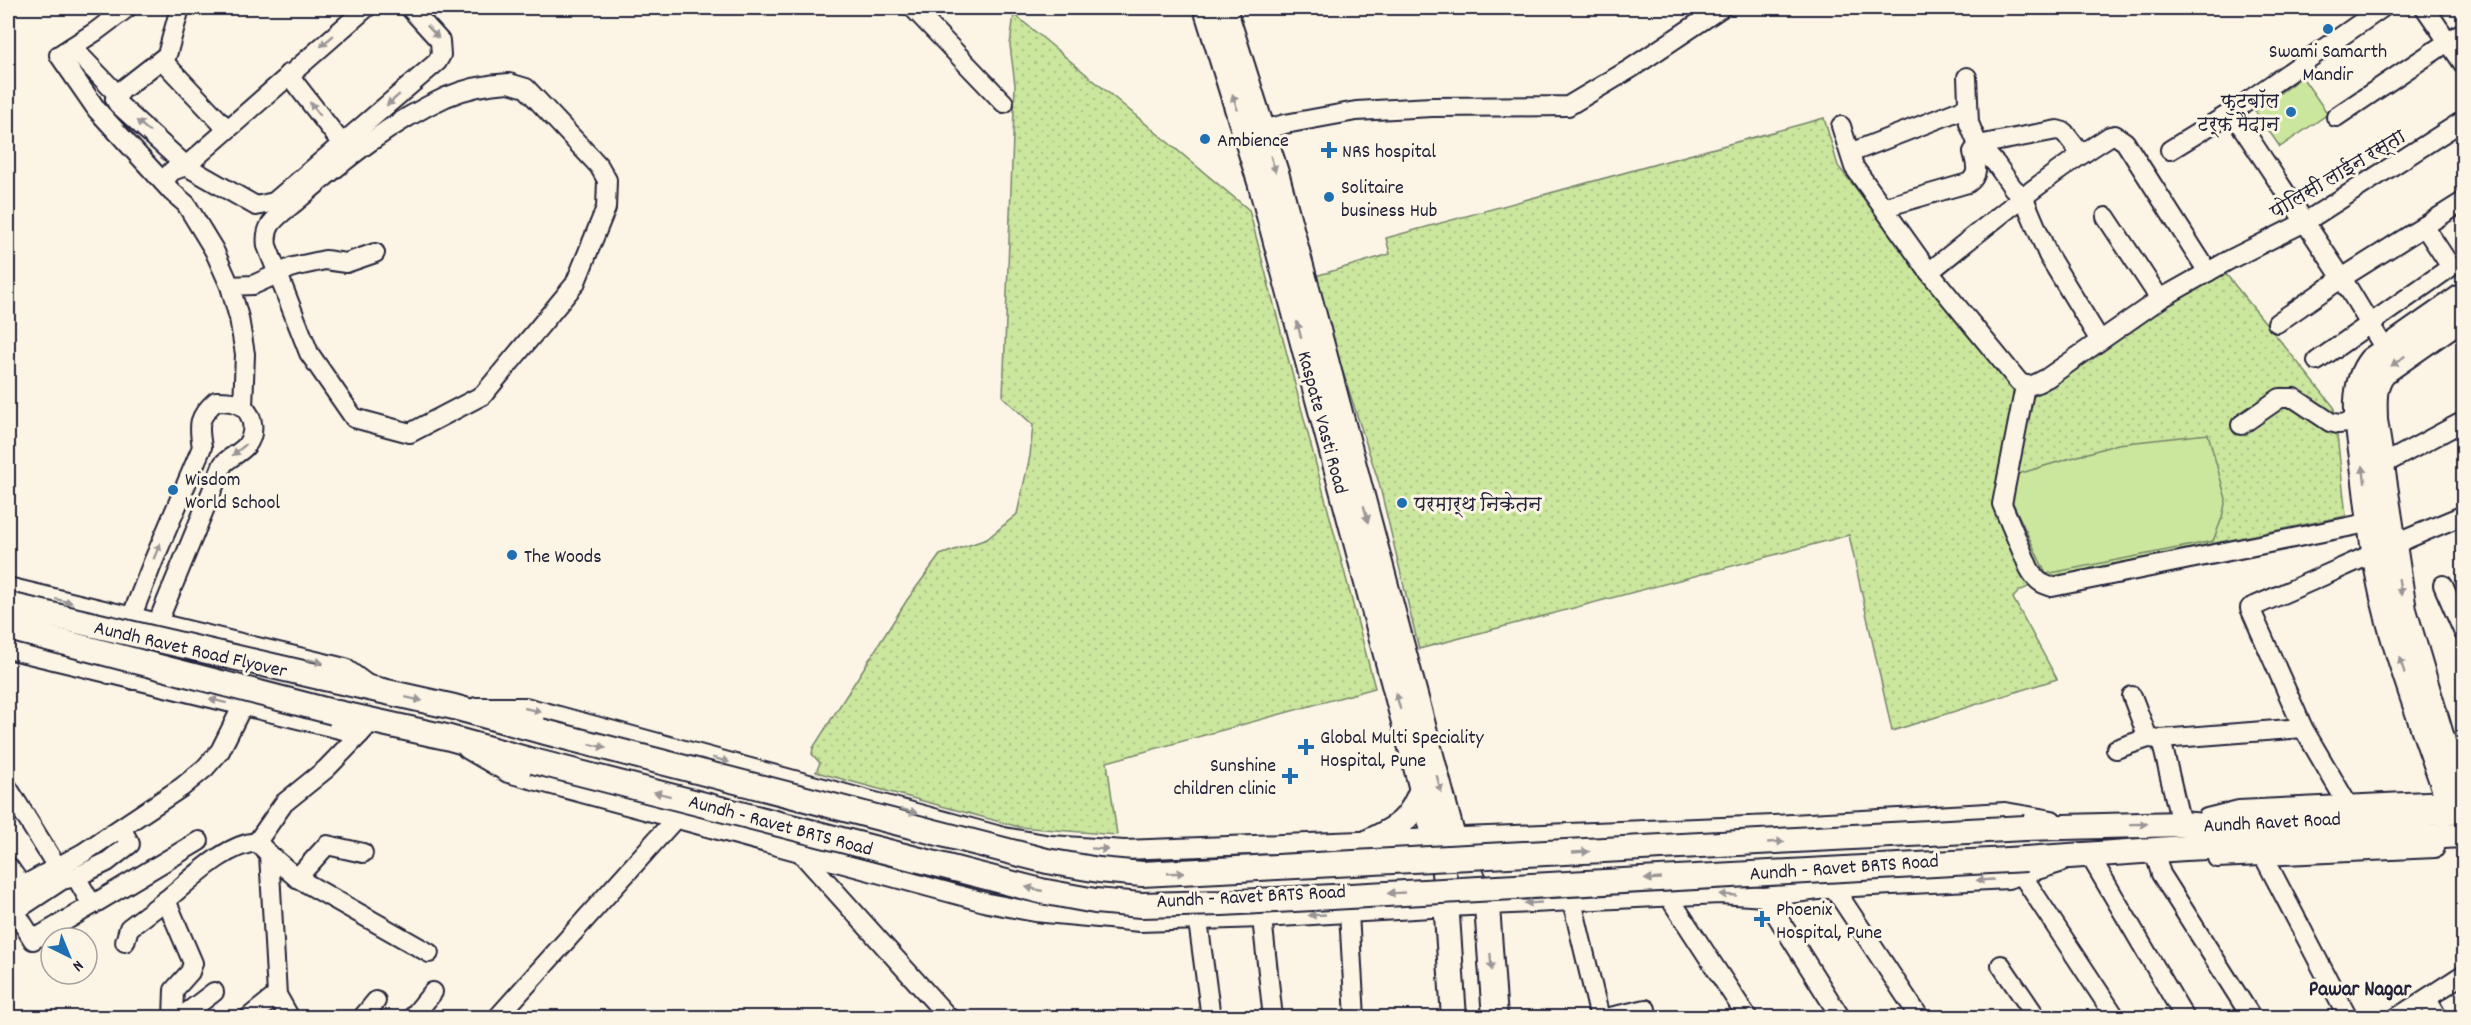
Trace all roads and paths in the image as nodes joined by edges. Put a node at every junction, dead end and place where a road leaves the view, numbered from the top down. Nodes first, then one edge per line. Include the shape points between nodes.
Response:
1 (127, 8) edge
2 (180, 8) edge
3 (366, 8) edge
4 (410, 8) edge
5 (913, 8) edge
6 (1206, 8) edge
7 (1224, 8) edge
8 (1721, 8) edge
9 (2382, 8) edge
10 (2425, 8) edge
11 (2456, 36) edge
12 (66, 51) junction
13 (162, 60) junction
14 (2463, 65) edge
15 (288, 74) junction
16 (1967, 77) dead end
17 (117, 94) junction
18 (1004, 103) dead end
19 (1966, 108) junction
20 (2232, 112) junction
21 (2336, 117) dead end
22 (2463, 120) edge
23 (1841, 126) dead end
24 (227, 129) junction
25 (1255, 133) junction
26 (343, 145) junction
27 (1978, 146) junction
28 (2170, 150) dead end
29 (1850, 153) junction
30 (2081, 154) junction
31 (186, 166) junction
32 (167, 187) junction
33 (2023, 196) junction
34 (2463, 201) edge
35 (1885, 207) junction
36 (2106, 218) dead end
37 (2305, 222) junction
38 (2424, 226) junction
39 (375, 252) dead end
40 (278, 272) junction
41 (1929, 272) junction
42 (2208, 272) junction
43 (2342, 278) junction
44 (230, 286) junction
45 (2463, 295) edge
46 (2160, 299) junction
47 (2463, 316) edge
48 (2277, 323) dead end
49 (2370, 325) junction
50 (2425, 332) junction
51 (2099, 339) junction
52 (2385, 349) junction
53 (2317, 361) dead end
54 (2025, 386) junction
55 (243, 407) junction
56 (2358, 422) junction
57 (2463, 422) edge
58 (2241, 425) dead end
59 (2382, 465) junction
60 (2463, 515) edge
61 (2380, 521) junction
62 (2383, 549) junction
63 (2443, 585) dead end
64 (8, 587) edge
65 (8, 605) edge
66 (1382, 608) junction
67 (131, 617) junction
68 (158, 624) junction
69 (8, 628) edge
70 (2463, 633) edge
71 (8, 649) edge
72 (109, 674) junction
73 (134, 680) junction
74 (375, 690) junction
75 (2132, 696) dead end
76 (242, 707) junction
77 (454, 707) junction
78 (366, 728) junction
79 (2303, 728) junction
80 (446, 737) junction
81 (2155, 739) junction
82 (2116, 750) dead end
83 (1422, 789) junction
84 (8, 792) edge
85 (2457, 803) edge
86 (2348, 805) junction
87 (675, 819) junction
88 (2188, 824) junction
89 (2081, 825) junction
90 (122, 828) junction
91 (1444, 838) junction
92 (199, 841) dead end
93 (1370, 841) junction
94 (2458, 842) edge
95 (263, 848) junction
96 (2185, 848) junction
97 (2154, 850) junction
98 (800, 852) junction
99 (363, 853) dead end
100 (2086, 856) junction
101 (2264, 857) junction
102 (8, 866) edge
103 (57, 867) junction
104 (2024, 867) junction
105 (76, 877) junction
106 (297, 878) junction
107 (1834, 888) junction
108 (15, 892) edge
109 (1669, 897) junction
110 (1765, 897) junction
111 (166, 900) junction
112 (1572, 902) junction
113 (92, 905) junction
114 (1487, 906) junction
115 (1448, 907) junction
116 (1349, 913) junction
117 (1262, 918) junction
118 (1198, 921) junction
119 (126, 942) dead end
120 (429, 953) dead end
121 (2001, 966) dead end
122 (2463, 974) edge
123 (214, 992) dead end
124 (433, 992) dead end
125 (277, 995) junction
126 (2427, 999) junction
127 (376, 1001) dead end
128 (1646, 1008) dead end
129 (173, 1017) edge
130 (180, 1017) edge
131 (248, 1017) edge
132 (290, 1017) edge
133 (362, 1017) edge
134 (412, 1017) edge
135 (497, 1017) edge
136 (949, 1017) edge
137 (1210, 1017) edge
138 (1273, 1017) edge
139 (1355, 1017) edge
140 (1454, 1017) edge
141 (1494, 1017) edge
142 (1602, 1017) edge
143 (1748, 1017) edge
144 (1841, 1017) edge
145 (1920, 1017) edge
146 (2037, 1017) edge
147 (2116, 1017) edge
148 (2185, 1017) edge
149 (2252, 1017) edge
150 (2348, 1017) edge
151 (2396, 1017) edge
152 (2438, 1017) edge

1 - 12 street
2 - 13 street via 170,48
3 -> 15 street
4 -> 26 street via 440,41 441,55
5 - 18 street
25 -> 6 main road, Kaspate Vasti Road
7 - 25 main road, Kaspate Vasti Road
8 - 25 street via 1568,106 1356,111
9 - 20 street
10 - 11 street
11 - 14 street
11 - 21 street
12 - 17 street
12 - 32 street via 97,110
13 - 17 street
13 - 24 street
15 - 24 street
26 -> 15 street
16 - 19 street
31 -> 17 street via 118,104
19 - 27 street
19 - 29 street
20 - 28 street
20 - 37 street
22 - 37 street, पोलिसी लाईन रस्ता
23 - 29 street
24 - 31 street
25 - 66 main road, Kaspate Vasti Road
26 - 31 street via 266,205 251,204
27 - 30 street via 2057,130 2064,132
27 - 33 street
27 - 35 street via 1973,152 1977,171 1968,183
29 - 35 street via 1854,166
30 - 33 street
30 - 42 street via 2110,136 2121,137
31 - 32 street via 172,171
32 - 44 street via 186,204
33 - 41 street
33 - 51 street via 2048,255
34 - 38 street
35 - 41 street
36 - 46 street
37 - 42 street, पोलिसी लाईन रस्ता
37 - 43 street
38 - 43 street
38 - 49 street via 2451,267
39 - 40 street via 346,263 325,260
40 - 40 street via 267,246 271,223 373,139 448,96 493,84 526,88 607,180 606,208 575,284 483,395 410,433 354,418 309,353
40 - 44 street via 253,285
41 - 54 street
42 - 46 street, पोलिसी लाईन रस्ता
43 - 48 street
43 - 49 street
44 - 55 street via 245,354
45 - 50 main road
46 - 51 street, पोलिसी लाईन रस्ता
47 - 50 main road
49 - 52 street
49 - 53 street
50 - 52 main road
50 -> 59 main road via 2378,378 2375,420
51 - 54 street, पोलिसी लाईन रस्ता via 2047,378
52 - 56 main road via 2362,370
54 - 61 street via 2002,504 2029,568 2043,585 2052,587
67 -> 55 street via 202,447 199,429 203,412 216,401
55 -> 68 street via 253,423 253,436 245,448 224,464
56 - 58 street via 2330,422 2294,398 2280,398
61 -> 56 main road
57 - 59 street
59 - 61 main road
60 - 62 street
61 - 62 main road
62 - 79 street via 2250,608
62 - 85 main road via 2401,664
63 - 70 street
64 -> 67 street
65 - 74 main road, Aundh Ravet Road Flyover, bridge
83 -> 66 main road, Kaspate Vasti Road
66 -> 91 main road, Kaspate Vasti Road
67 - 68 street
67 - 72 street
68 - 73 street
68 -> 74 street via 345,668
69 - 78 main road, Aundh Ravet Road Flyover, bridge via 333,712
71 - 72 street
72 - 73 street
76 -> 73 street
74 -> 77 main road
75 - 81 street
76 - 78 street
76 - 90 street via 224,744 205,768
77 -> 89 main road, Aundh Ravet Road, bridge via 1047,861 1142,874
77 -> 93 street via 526,707 1005,837 1051,845 1124,850
78 - 80 main road
78 - 95 street via 326,769 284,803
79 - 81 street
79 - 86 street
80 - 87 street, Aundh - Ravet BRTS Road via 508,773
104 -> 80 main road, Aundh Ravet Road, bridge via 1141,905 1041,891
81 - 82 street
81 - 88 street
83 - 91 main road, Kaspate Vasti Road
83 - 93 main road via 1406,820 1395,830
84 - 103 street
85 - 86 street
85 - 88 main road, Aundh Ravet Road
86 - 88 street via 2239,810
87 - 98 street, Aundh - Ravet BRTS Road
87 - 135 street
89 -> 88 main road, Aundh Ravet Road
89 - 91 street via 2005,812
90 - 103 street
90 - 105 street via 130,844 107,862
91 - 93 street
91 - 114 main road
91 - 115 main road
92 - 113 street
94 - 96 main road, Aundh Ravet Road
94 - 101 street
95 - 106 street
95 - 111 street via 248,843 214,860
95 - 125 street
96 - 97 main road, Aundh Ravet Road
96 - 101 street via 2218,858
97 - 100 main road, Aundh Ravet Road
97 - 149 street via 2161,874
98 - 118 street, Aundh - Ravet BRTS Road via 1035,912 1140,922
98 - 136 street
99 - 106 street via 327,845
100 - 104 main road, Aundh Ravet Road
100 - 148 street
101 - 150 street
102 - 108 street
103 - 108 street
104 -> 107 street, Aundh - Ravet BRTS Road via 2008,879
104 - 147 street
105 - 113 street
105 - 113 street via 62,880 15,911 33,940
106 - 120 street
107 - 110 street, Aundh - Ravet BRTS Road
107 - 145 street
110 -> 109 street, Aundh - Ravet BRTS Road
109 - 112 street, Aundh - Ravet BRTS Road
109 - 143 street
110 - 144 street
111 - 119 street via 129,928
111 - 129 street via 193,963 174,990
112 -> 114 street, Aundh - Ravet BRTS Road
112 - 142 street
114 - 115 street, Aundh - Ravet BRTS Road
114 -> 141 main road
115 - 116 street, Aundh - Ravet BRTS Road
115 - 140 main road
116 -> 117 street, Aundh - Ravet BRTS Road
116 - 139 street
117 - 118 street, Aundh - Ravet BRTS Road
117 - 138 street
118 - 137 street
121 - 146 street
122 - 126 street
123 - 130 street
124 - 134 street
125 - 131 street
125 - 132 street
126 - 151 street
126 - 152 street
127 - 133 street
128 - 142 street

